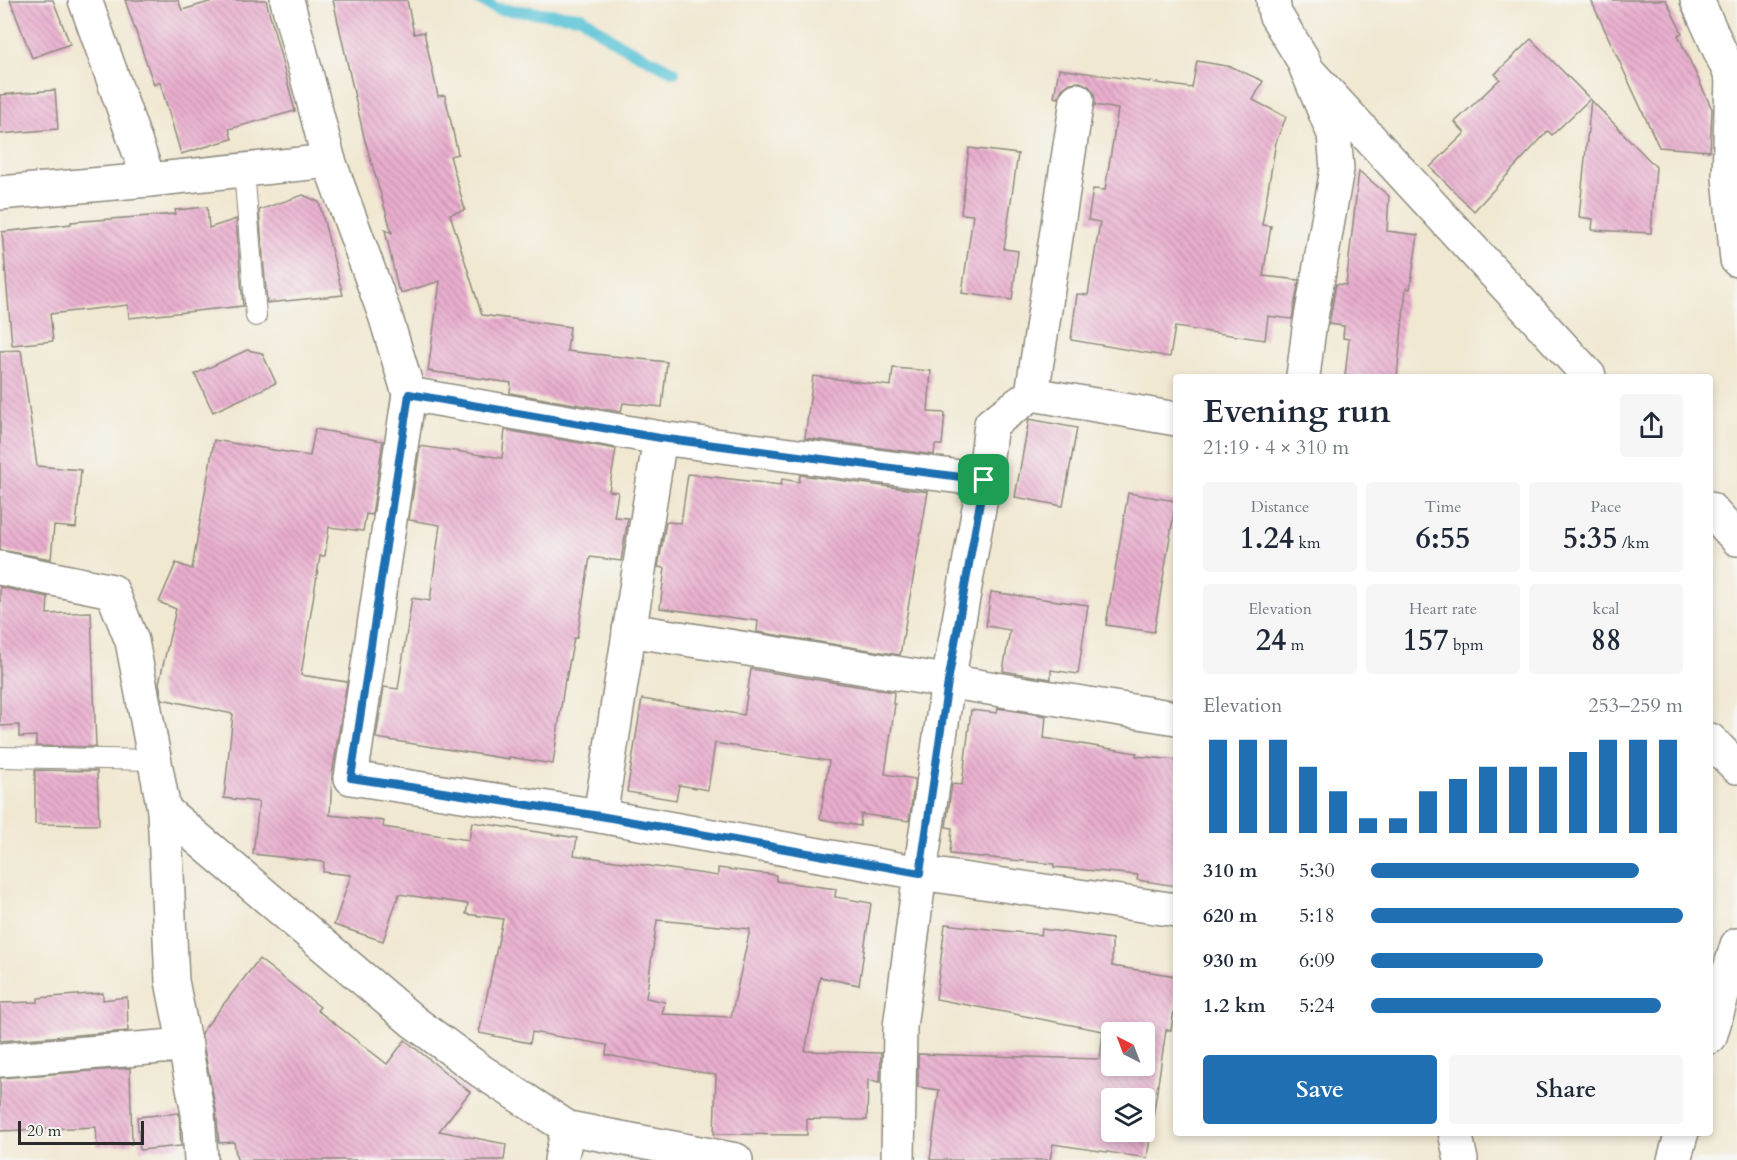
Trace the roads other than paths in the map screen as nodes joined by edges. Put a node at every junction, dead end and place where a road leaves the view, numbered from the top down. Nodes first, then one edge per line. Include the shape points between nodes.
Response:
1 (85, 0) edge
2 (287, 0) edge
3 (1273, 0) edge
4 (1697, 0) edge
5 (1307, 70) junction
6 (1077, 100) dead end
7 (329, 160) junction
8 (244, 170) junction
9 (149, 180) junction
10 (0, 193) edge
11 (1737, 260) edge
12 (256, 316) dead end
13 (1303, 374) edge
14 (1587, 374) edge
15 (409, 394) junction
16 (1032, 394) junction
17 (1173, 418) edge
18 (660, 438) junction
19 (984, 480) junction
20 (1713, 512) edge
21 (1737, 539) edge
22 (0, 568) edge
23 (629, 630) junction
24 (948, 682) junction
25 (1173, 718) edge
26 (1713, 743) edge
27 (0, 757) edge
28 (155, 760) junction
29 (1737, 767) edge
30 (164, 810) junction
31 (600, 816) junction
32 (920, 873) junction
33 (1173, 910) edge
34 (1737, 945) edge
35 (1713, 1027) edge
36 (186, 1045) junction
37 (0, 1060) edge
38 (568, 1128) junction
39 (1456, 1136) edge
40 (1681, 1136) edge
41 (201, 1160) edge
42 (561, 1160) edge
43 (736, 1160) edge
44 (898, 1160) edge
45 (1461, 1160) edge
46 (1674, 1160) edge

1 - 9 street
2 - 7 street
3 - 5 street via 1275,14
4 - 11 street via 1732,78 1729,177
5 - 13 street via 1334,134 1337,169
5 - 14 street
6 - 16 street
7 - 8 street
7 - 15 street
8 - 9 street
8 - 12 lane
9 - 10 street
15 - 18 street
15 - 31 street via 351,778
16 - 17 street
16 - 19 street via 991,424
18 - 19 street
18 - 23 street
19 - 24 street
20 - 21 street
22 - 28 street via 112,591 132,641
23 - 24 street
23 - 31 street
24 - 25 street
24 - 32 street
26 - 29 street
27 - 28 lane
28 - 30 street
30 - 36 street via 172,981
30 - 38 street via 414,1022
31 - 32 street
32 - 33 street
32 - 44 street via 900,1027
34 - 35 street
36 - 37 street
36 - 41 street via 198,1113
38 - 42 street
38 - 43 street
39 - 45 street
40 - 46 street

